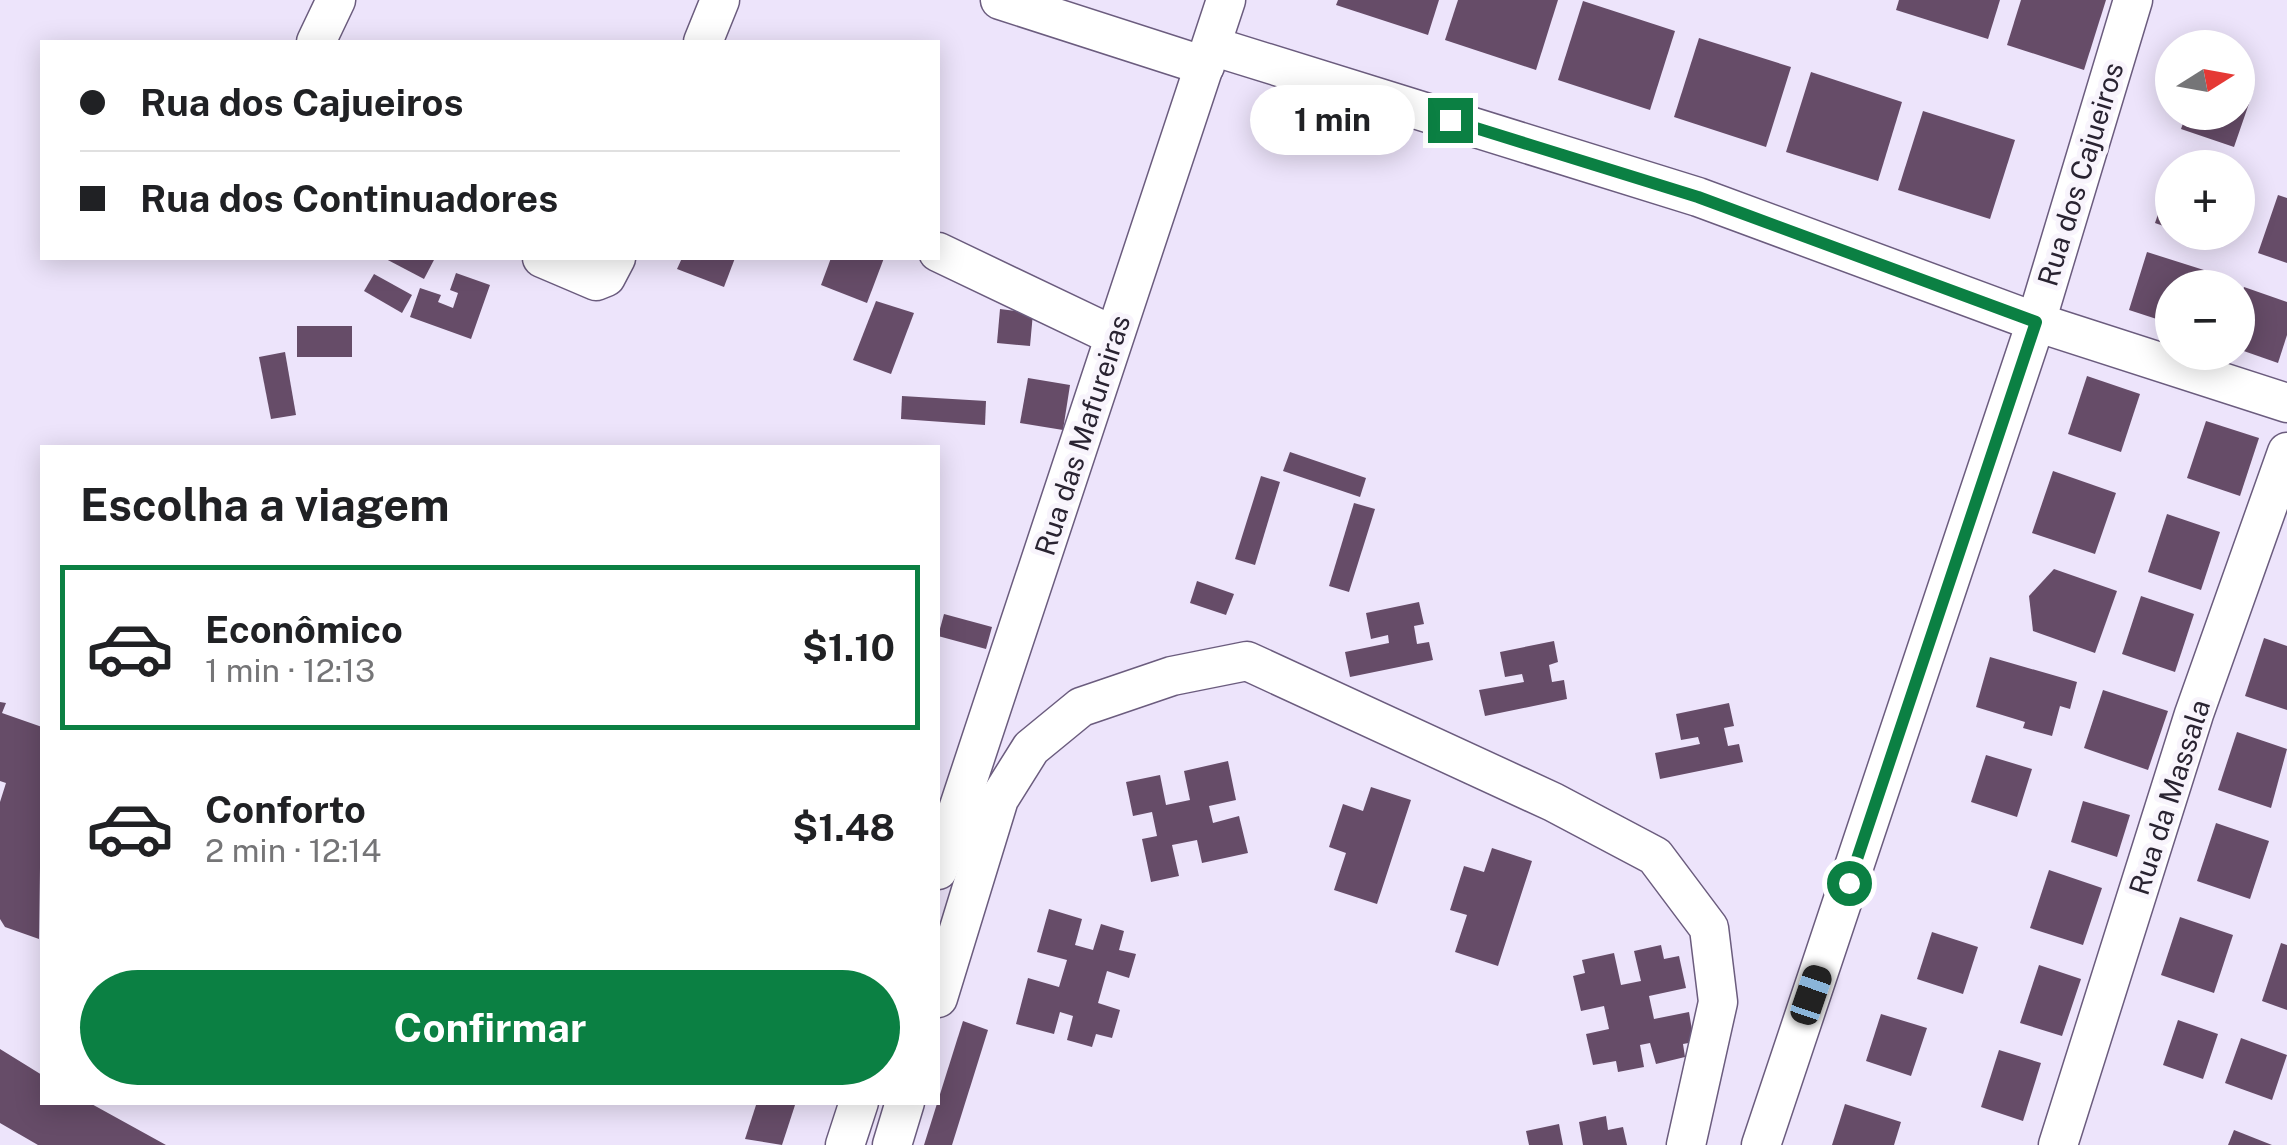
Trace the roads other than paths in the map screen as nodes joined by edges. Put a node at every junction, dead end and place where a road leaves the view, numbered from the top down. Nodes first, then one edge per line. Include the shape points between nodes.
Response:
1 (336, 0) edge
2 (720, 0) edge
3 (1000, 0) edge
4 (1226, 0) edge
5 (2133, 0) edge
6 (317, 40) edge
7 (703, 40) edge
8 (1209, 56) junction
9 (940, 253) edge
10 (547, 260) edge
11 (615, 260) edge
12 (2036, 322) junction
13 (1114, 336) junction
14 (2287, 402) edge
15 (2287, 452) edge
16 (940, 864) edge
17 (940, 992) edge
18 (858, 1105) edge
19 (904, 1105) edge
20 (845, 1145) edge
21 (892, 1145) edge
22 (1686, 1145) edge
23 (1761, 1145) edge
24 (2058, 1145) edge

1 - 6 street
2 - 7 street
3 - 8 street
4 - 8 street, Rua das Mafureiras
5 - 12 street, Rua dos Cajueiros
8 - 12 street via 1698,197
8 - 13 street, Rua das Mafureiras
9 - 13 street
10 - 11 street via 596,281
12 - 14 street
12 - 23 street, Rua dos Cajueiros
13 - 16 street, Rua das Mafureiras
15 - 24 street, Rua da Massala via 2194,714
17 - 22 street via 1000,798 1031,748 1081,707 1172,676 1247,661 1655,856 1709,928 1718,1002
18 - 20 street
19 - 21 street

